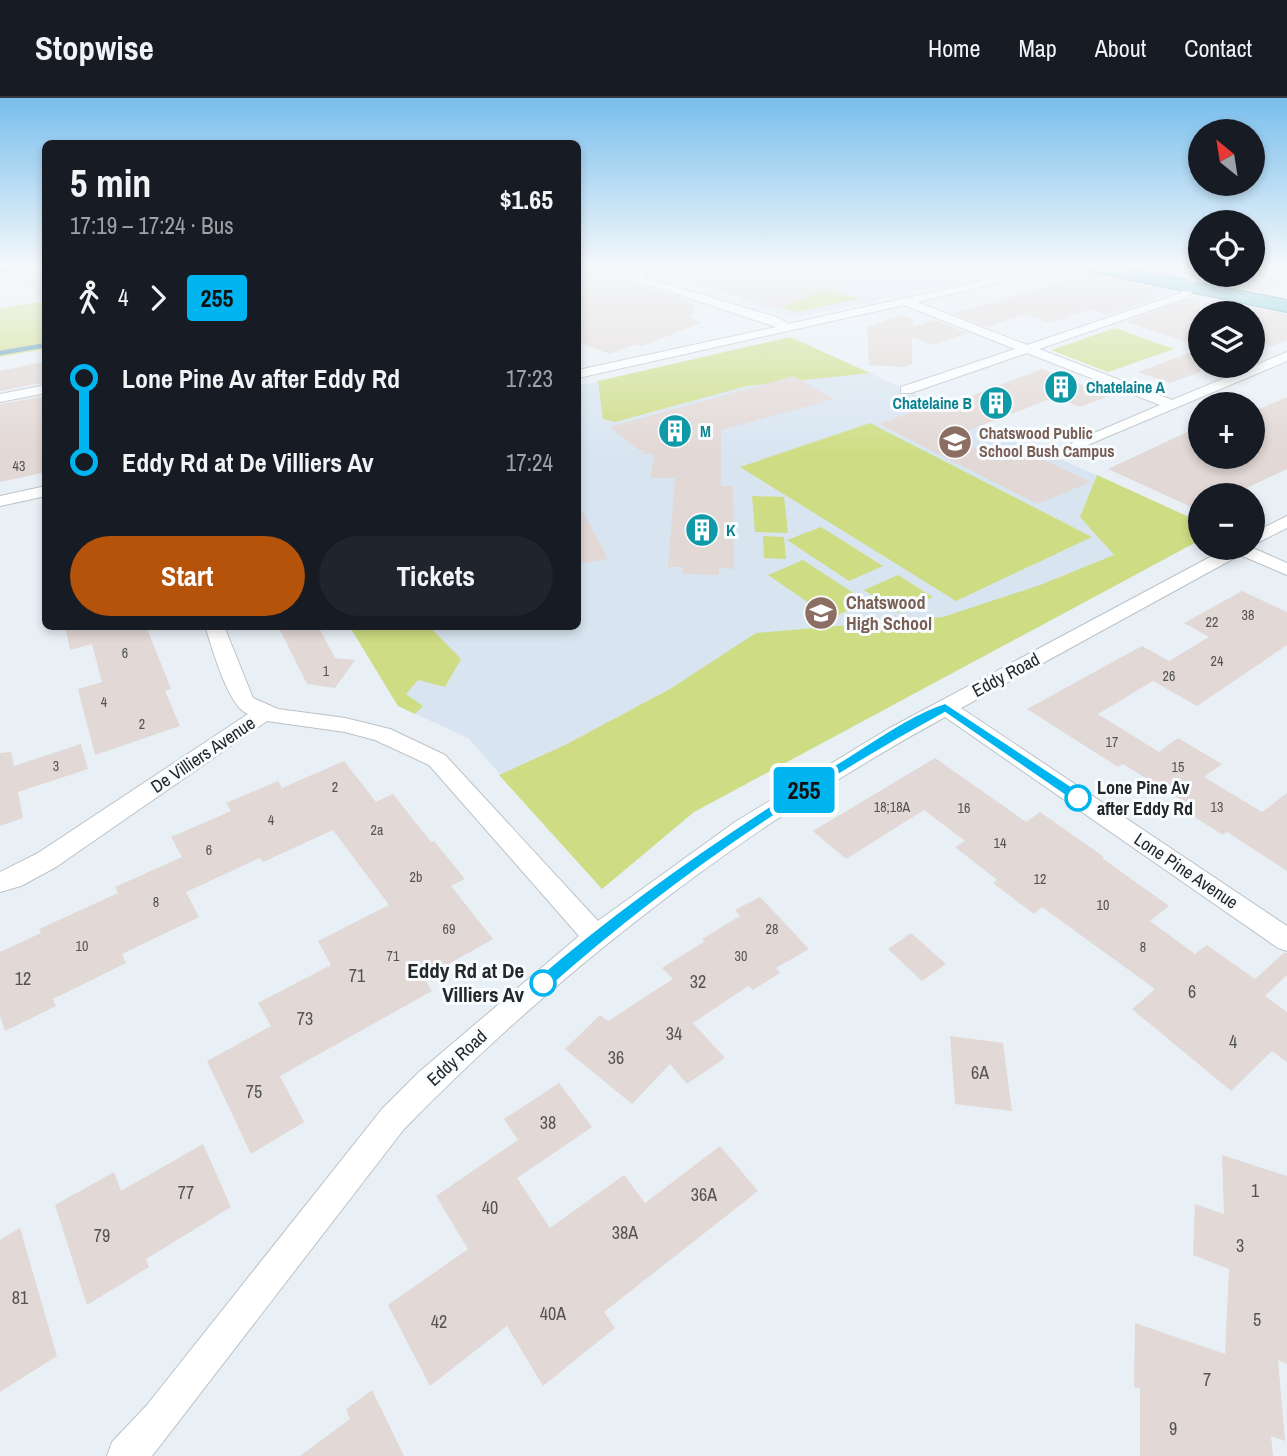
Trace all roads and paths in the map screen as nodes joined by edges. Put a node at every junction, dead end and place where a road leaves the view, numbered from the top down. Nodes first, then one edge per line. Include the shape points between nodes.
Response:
1 (785, 328) edge
2 (974, 328) edge
3 (1088, 328) edge
4 (1028, 349) junction
5 (1287, 356) edge
6 (581, 360) edge
7 (600, 369) junction
8 (581, 373) edge
9 (42, 390) edge
10 (906, 390) dead end
11 (0, 398) edge
12 (1172, 405) junction
13 (1079, 445) dead end
14 (42, 492) edge
15 (0, 501) edge
16 (1287, 521) edge
17 (1265, 533) edge
18 (1217, 560) edge
19 (1265, 560) edge
20 (1287, 570) edge
21 (216, 630) edge
22 (945, 707) junction
23 (264, 713) junction
24 (0, 882) edge
25 (596, 937) junction
26 (1287, 940) edge
27 (126, 1456) edge

1 - 7 street
2 - 4 street
3 - 4 street
4 - 10 street
4 - 12 street
5 - 12 street
6 - 7 street
7 - 8 street
9 - 11 street
12 - 13 street
14 - 15 street
16 - 17 street
18 - 22 street, Eddy Road
19 - 20 street
21 - 23 street via 244,701
22 - 25 street, Eddy Road via 743,828
22 - 26 street, Lone Pine Avenue
23 - 24 street, De Villiers Avenue via 47,860
23 - 25 street, De Villiers Avenue via 382,734 437,760
25 - 27 street, Eddy Road via 393,1119

